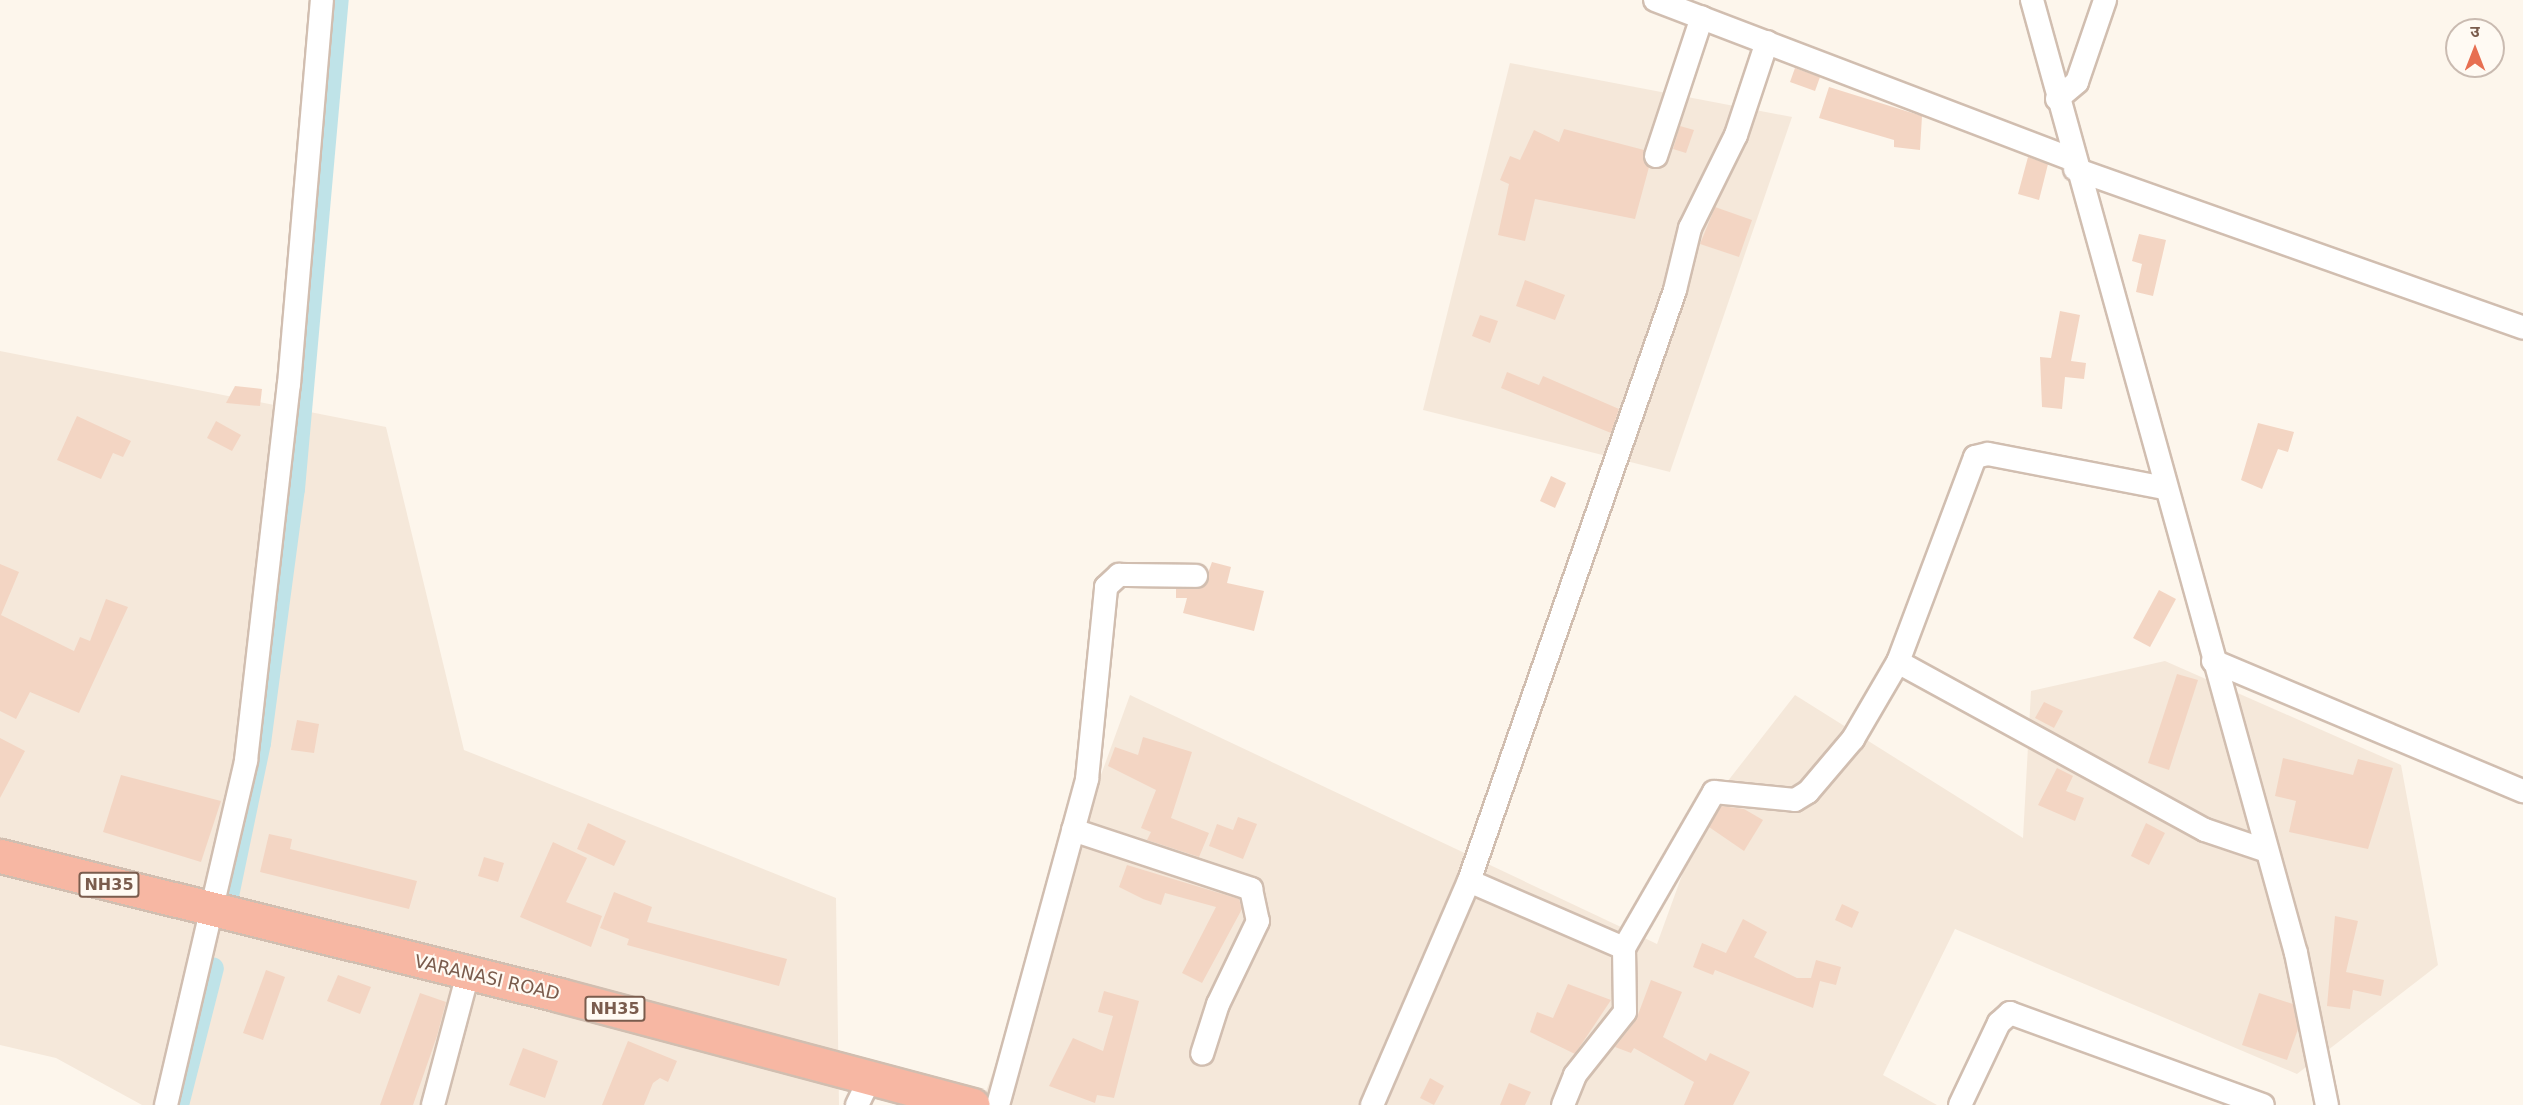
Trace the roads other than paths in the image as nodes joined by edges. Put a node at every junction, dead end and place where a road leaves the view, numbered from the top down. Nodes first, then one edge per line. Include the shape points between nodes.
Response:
1 (322, 0) edge
2 (1655, 0) edge
3 (2032, 0) edge
4 (2105, 0) edge
5 (1702, 17) junction
6 (1767, 42) junction
7 (2057, 99) junction
8 (1656, 156) dead end
9 (2074, 164) junction
10 (2523, 328) edge
11 (2164, 488) junction
12 (1196, 576) dead end
13 (2213, 661) junction
14 (1898, 662) junction
15 (2523, 791) edge
16 (1073, 831) junction
17 (2267, 850) junction
18 (0, 856) edge
19 (1469, 881) junction
20 (213, 911) junction
21 (1624, 948) junction
22 (468, 973) junction
23 (1202, 1054) dead end
24 (872, 1076) junction
25 (166, 1105) edge
26 (433, 1105) edge
27 (857, 1105) edge
28 (973, 1105) edge
29 (998, 1105) edge
30 (1372, 1105) edge
31 (1563, 1105) edge
32 (1960, 1105) edge
33 (2264, 1105) edge
34 (2327, 1105) edge

1 - 20 street via 289,384 246,760
2 - 5 street
3 - 7 street
4 - 7 street via 2078,82
5 - 6 street
5 - 8 street
6 - 9 street
6 - 19 street via 1736,135 1690,228 1675,290
7 - 9 street
9 - 10 street
9 - 11 street
11 - 13 street
11 - 14 street via 1988,454 1975,457
12 - 16 street via 1119,575 1106,587 1087,779
13 - 15 street
13 - 17 street
14 - 17 street via 2205,831
14 - 21 street via 1853,739 1808,792 1785,801 1714,792
16 - 23 street via 1251,888 1258,921 1218,1004
16 - 29 street
17 - 34 street via 2296,953
18 - 20 highway, VARANASI ROAD / NH35
19 - 21 street
19 - 30 street
20 - 22 highway, VARANASI ROAD / NH35
20 - 25 street
21 - 31 street via 1625,1012 1575,1075
22 - 24 highway, VARANASI ROAD / NH35
22 - 26 street
24 - 27 street
24 - 28 highway, VARANASI ROAD / NH35
32 - 33 street via 1999,1023 2010,1013

